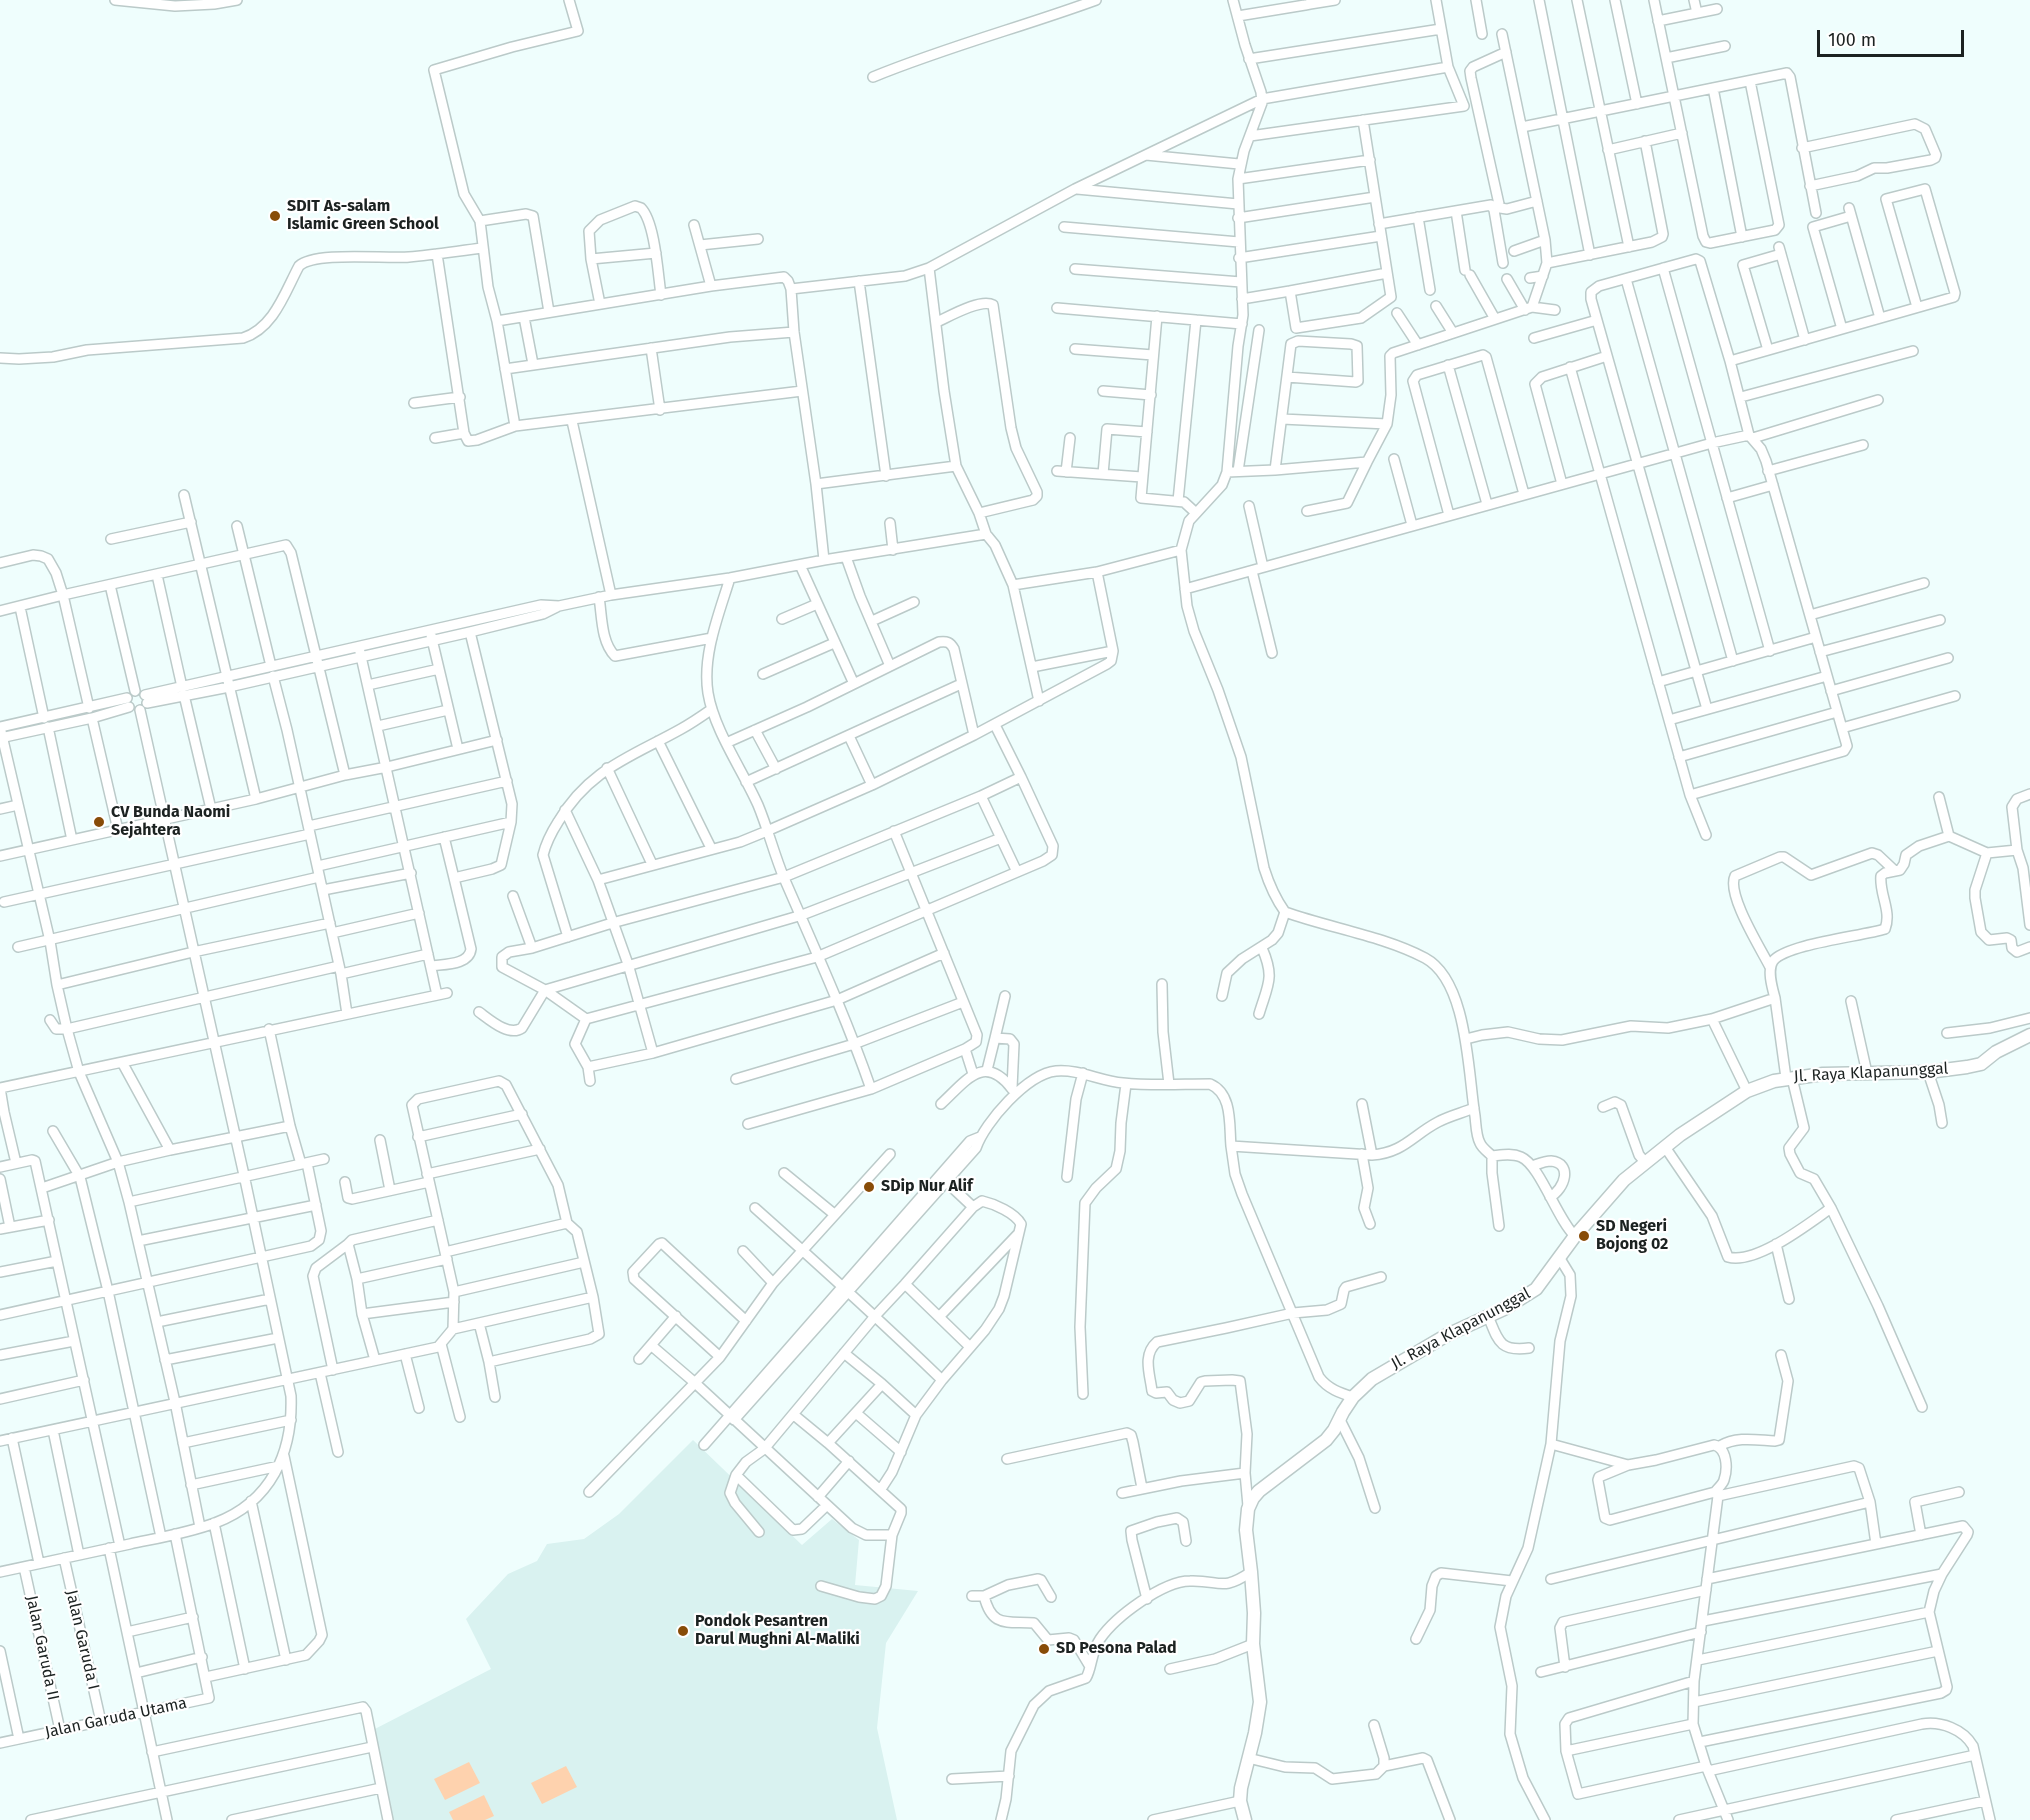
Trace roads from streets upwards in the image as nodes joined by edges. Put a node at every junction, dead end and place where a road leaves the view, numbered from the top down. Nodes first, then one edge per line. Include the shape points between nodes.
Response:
1 (116, 0) edge
2 (237, 0) edge
3 (570, 0) edge
4 (1096, 0) edge
5 (1233, 0) edge
6 (1335, 0) edge
7 (1436, 0) edge
8 (1476, 0) edge
9 (1539, 0) edge
10 (1577, 0) edge
11 (1616, 0) edge
12 (1654, 0) edge
13 (1694, 0) edge
14 (1311, 2) edge
15 (1717, 9) dead end
16 (1697, 13) junction
17 (1238, 16) junction
18 (1658, 21) junction
19 (1441, 29) junction
20 (1482, 34) dead end
21 (1502, 34) dead end
22 (1725, 46) dead end
23 (1506, 52) junction
24 (1666, 58) junction
25 (1249, 59) junction
26 (1448, 67) junction
27 (873, 77) dead end
28 (1750, 81) junction
29 (1713, 88) junction
30 (1674, 96) junction
31 (1262, 99) junction
32 (1637, 104) junction
33 (1600, 111) junction
34 (1563, 119) junction
35 (1363, 120) junction
36 (1522, 127) junction
37 (1682, 133) junction
38 (1250, 136) junction
39 (1645, 141) junction
40 (1802, 148) junction
41 (1608, 150) junction
42 (1146, 155) junction
43 (1370, 160) junction
44 (1239, 164) junction
45 (1238, 179) junction
46 (1810, 186) junction
47 (1075, 189) junction
48 (1375, 197) junction
49 (1537, 201) junction
50 (1238, 204) junction
51 (1456, 211) junction
52 (1816, 213) dead end
53 (1418, 217) junction
54 (1238, 218) junction
55 (480, 221) junction
56 (1379, 224) junction
57 (694, 225) dead end
58 (1064, 227) dead end
59 (1381, 236) junction
60 (1742, 237) junction
61 (758, 239) dead end
62 (1545, 240) junction
63 (1239, 242) junction
64 (700, 245) junction
65 (1629, 247) junction
66 (483, 248) junction
67 (1514, 251) dead end
68 (656, 252) junction
69 (436, 254) junction
70 (1590, 255) junction
71 (1239, 258) junction
72 (591, 259) junction
73 (1503, 263) dead end
74 (1547, 263) junction
75 (929, 268) junction
76 (1663, 268) junction
77 (1075, 269) dead end
78 (1387, 273) junction
79 (1543, 276) junction
80 (1530, 278) dead end
81 (1507, 279) dead end
82 (1626, 279) junction
83 (859, 281) junction
84 (1241, 282) junction
85 (711, 286) junction
86 (791, 289) junction
87 (1430, 290) dead end
88 (1290, 291) junction
89 (661, 295) junction
90 (1242, 299) junction
91 (600, 304) junction
92 (1436, 306) dead end
93 (1917, 307) junction
94 (1057, 308) dead end
95 (1528, 308) junction
96 (1555, 310) dead end
97 (549, 312) junction
98 (1397, 313) dead end
99 (1157, 316) junction
100 (524, 317) junction
101 (1880, 318) junction
102 (1495, 319) junction
103 (1196, 320) junction
104 (1597, 320) junction
105 (496, 321) junction
106 (937, 322) junction
107 (1242, 324) junction
108 (1842, 329) junction
109 (1259, 330) dead end
110 (794, 332) junction
111 (1453, 333) junction
112 (1534, 338) dead end
113 (1805, 340) junction
114 (1418, 345) junction
115 (651, 348) junction
116 (1075, 349) dead end
117 (1768, 350) junction
118 (1913, 351) dead end
119 (1153, 355) junction
120 (1607, 356) junction
121 (0, 358) edge
122 (1730, 361) junction
123 (533, 363) junction
124 (1448, 365) junction
125 (1570, 367) junction
126 (505, 369) junction
127 (1287, 377) junction
128 (1103, 391) dead end
129 (802, 392) junction
130 (1151, 394) junction
131 (460, 397) junction
132 (1741, 397) junction
133 (1878, 400) dead end
134 (414, 403) dead end
135 (660, 410) junction
136 (1282, 419) junction
137 (572, 421) junction
138 (1387, 424) junction
139 (515, 426) junction
140 (1147, 432) junction
141 (464, 433) junction
142 (1751, 436) junction
143 (435, 438) dead end
144 (1070, 438) dead end
145 (1712, 442) junction
146 (1863, 445) dead end
147 (1675, 453) junction
148 (1394, 459) dead end
149 (1367, 462) junction
150 (1637, 463) junction
151 (956, 466) junction
152 (1275, 470) junction
153 (1238, 471) junction
154 (1768, 471) junction
155 (1227, 472) junction
156 (1600, 473) junction
157 (1103, 474) junction
158 (886, 476) junction
159 (1142, 477) junction
160 (816, 484) junction
161 (1562, 484) junction
162 (1773, 485) junction
163 (1524, 494) junction
164 (184, 495) dead end
165 (1727, 498) junction
166 (1178, 501) junction
167 (1487, 504) junction
168 (1249, 506) dead end
169 (1307, 511) dead end
170 (979, 513) junction
171 (1196, 513) junction
172 (1449, 515) junction
173 (191, 522) junction
174 (890, 523) dead end
175 (1412, 525) junction
176 (237, 526) dead end
177 (986, 534) junction
178 (111, 539) dead end
179 (893, 550) junction
180 (1181, 550) junction
181 (245, 554) junction
182 (846, 557) junction
183 (824, 560) junction
184 (0, 563) edge
185 (201, 564) junction
186 (800, 565) junction
187 (1263, 567) junction
188 (1252, 571) junction
189 (1097, 572) junction
190 (157, 575) junction
191 (730, 578) junction
192 (1924, 583) dead end
193 (110, 585) junction
194 (1012, 585) junction
195 (1185, 589) junction
196 (63, 595) junction
197 (611, 595) junction
198 (599, 597) junction
199 (914, 602) dead end
200 (817, 604) junction
201 (559, 606) junction
202 (20, 607) junction
203 (0, 611) edge
204 (1809, 615) junction
205 (782, 620) dead end
206 (1940, 620) dead end
207 (872, 621) junction
208 (430, 630) junction
209 (470, 632) junction
210 (1816, 637) junction
211 (712, 638) junction
212 (432, 641) junction
213 (399, 643) junction
214 (834, 643) junction
215 (1113, 651) junction
216 (1770, 651) junction
217 (360, 652) junction
218 (1820, 652) junction
219 (1272, 653) dead end
220 (1948, 658) dead end
221 (1733, 661) junction
222 (317, 662) junction
223 (890, 666) junction
224 (1032, 667) junction
225 (439, 669) junction
226 (272, 671) junction
227 (1696, 672) junction
228 (763, 674) dead end
229 (226, 676) junction
230 (1827, 676) junction
231 (1658, 682) junction
232 (854, 684) junction
233 (961, 684) junction
234 (368, 685) junction
235 (229, 687) junction
236 (135, 691) junction
237 (183, 691) junction
238 (1831, 691) junction
239 (1955, 696) dead end
240 (1039, 701) junction
241 (128, 702) junction
242 (144, 703) junction
243 (712, 709) junction
244 (1707, 709) junction
245 (448, 710) junction
246 (1837, 712) junction
247 (91, 713) junction
248 (1669, 720) junction
249 (46, 722) junction
250 (995, 725) junction
251 (378, 726) junction
252 (0, 727) edge
253 (1842, 728) junction
254 (755, 730) junction
255 (974, 735) junction
256 (849, 736) junction
257 (2, 738) edge
258 (497, 740) junction
259 (658, 741) junction
260 (726, 743) junction
261 (458, 749) junction
262 (1679, 758) junction
263 (387, 767) junction
264 (607, 768) junction
265 (776, 769) junction
266 (345, 775) junction
267 (1021, 777) junction
268 (507, 781) junction
269 (746, 782) junction
270 (872, 786) junction
271 (299, 788) junction
272 (2030, 794) edge
273 (1690, 795) junction
274 (981, 796) junction
275 (1939, 797) dead end
276 (256, 799) junction
277 (18, 805) junction
278 (396, 806) junction
279 (0, 809) edge
280 (211, 809) junction
281 (565, 810) junction
282 (163, 820) junction
283 (511, 822) junction
284 (118, 830) junction
285 (310, 830) junction
286 (767, 831) junction
287 (894, 831) junction
288 (1707, 835) dead end
289 (1949, 836) junction
290 (444, 837) junction
291 (1001, 838) junction
292 (72, 840) junction
293 (404, 847) junction
294 (711, 848) junction
295 (2018, 850) junction
296 (29, 851) junction
297 (1987, 853) junction
298 (0, 856) edge
299 (652, 864) junction
300 (174, 865) junction
301 (318, 866) junction
302 (1895, 871) junction
303 (1017, 872) junction
304 (411, 873) junction
305 (913, 874) junction
306 (784, 877) junction
307 (319, 878) junction
308 (454, 878) junction
309 (598, 879) junction
310 (323, 890) junction
311 (39, 895) junction
312 (513, 896) dead end
313 (4, 902) dead end
314 (184, 909) junction
315 (927, 910) junction
316 (1285, 912) junction
317 (419, 913) junction
318 (802, 915) junction
319 (612, 923) junction
320 (2030, 925) edge
321 (331, 928) junction
322 (568, 937) junction
323 (50, 941) junction
324 (18, 947) dead end
325 (2030, 947) edge
326 (532, 948) junction
327 (1262, 948) junction
328 (193, 952) junction
329 (944, 953) junction
330 (428, 954) junction
331 (817, 957) junction
332 (628, 964) junction
333 (432, 966) junction
334 (1770, 967) junction
335 (340, 970) junction
336 (1161, 984) dead end
337 (57, 985) junction
338 (545, 990) junction
339 (1005, 996) dead end
340 (1222, 996) dead end
341 (205, 998) junction
342 (1775, 998) junction
343 (837, 1000) junction
344 (1851, 1001) dead end
345 (963, 1002) junction
346 (640, 1005) junction
347 (479, 1012) dead end
348 (347, 1014) junction
349 (1259, 1014) dead end
350 (2030, 1018) edge
351 (586, 1019) junction
352 (1712, 1019) junction
353 (50, 1020) dead end
354 (67, 1029) junction
355 (269, 1029) junction
356 (1947, 1033) dead end
357 (2030, 1035) edge
358 (996, 1038) junction
359 (1466, 1039) junction
360 (215, 1042) junction
361 (854, 1044) junction
362 (965, 1049) junction
363 (653, 1053) junction
364 (123, 1064) junction
365 (588, 1067) junction
366 (987, 1070) junction
367 (79, 1072) junction
368 (1928, 1072) junction
369 (1083, 1073) junction
370 (1867, 1073) junction
371 (973, 1074) junction
372 (1789, 1078) junction
373 (736, 1079) dead end
374 (590, 1081) dead end
375 (1126, 1084) junction
376 (1169, 1084) junction
377 (0, 1088) edge
378 (871, 1089) junction
379 (1013, 1090) junction
380 (1747, 1091) junction
381 (941, 1104) dead end
382 (1362, 1104) dead end
383 (1603, 1107) dead end
384 (1474, 1108) junction
385 (2, 1112) edge
386 (522, 1114) junction
387 (1942, 1123) dead end
388 (748, 1124) dead end
389 (290, 1126) junction
390 (53, 1131) dead end
391 (236, 1136) junction
392 (418, 1137) junction
393 (380, 1140) dead end
394 (1231, 1146) junction
395 (1665, 1147) junction
396 (540, 1149) junction
397 (170, 1150) junction
398 (890, 1154) dead end
399 (1367, 1155) junction
400 (1492, 1156) junction
401 (324, 1159) dead end
402 (118, 1162) junction
403 (1645, 1162) junction
404 (16, 1163) junction
405 (304, 1164) junction
406 (1532, 1166) junction
407 (0, 1167) edge
408 (784, 1173) dead end
409 (244, 1175) junction
410 (80, 1177) junction
411 (1067, 1177) dead end
412 (428, 1178) junction
413 (943, 1178) junction
414 (0, 1179) edge
415 (345, 1182) dead end
416 (42, 1188) junction
417 (390, 1190) junction
418 (1550, 1197) junction
419 (129, 1202) junction
420 (316, 1205) junction
421 (973, 1207) junction
422 (755, 1208) dead end
423 (1831, 1208) junction
424 (834, 1214) junction
425 (254, 1219) junction
426 (49, 1220) junction
427 (438, 1220) junction
428 (567, 1223) junction
429 (1370, 1224) dead end
430 (1499, 1226) dead end
431 (5, 1228) edge
432 (1019, 1232) junction
433 (1575, 1236) junction
434 (138, 1241) junction
435 (348, 1244) junction
436 (1776, 1244) junction
437 (802, 1250) junction
438 (743, 1251) dead end
439 (261, 1256) junction
440 (446, 1256) junction
441 (1559, 1257) junction
442 (57, 1261) junction
443 (584, 1262) junction
444 (0, 1272) edge
445 (1382, 1277) dead end
446 (357, 1279) junction
447 (147, 1281) junction
448 (773, 1283) junction
449 (905, 1284) junction
450 (108, 1291) junction
451 (846, 1291) junction
452 (454, 1297) junction
453 (593, 1297) junction
454 (270, 1299) junction
455 (1788, 1299) dead end
456 (66, 1300) junction
457 (1293, 1312) junction
458 (362, 1314) junction
459 (0, 1315) edge
460 (876, 1315) junction
461 (676, 1316) junction
462 (1488, 1316) junction
463 (939, 1317) junction
464 (746, 1321) junction
465 (157, 1322) junction
466 (479, 1323) junction
467 (453, 1329) junction
468 (278, 1338) junction
469 (74, 1341) junction
470 (441, 1344) junction
471 (652, 1346) junction
472 (969, 1346) junction
473 (1528, 1348) dead end
474 (844, 1353) junction
475 (405, 1354) junction
476 (0, 1355) edge
477 (1781, 1355) dead end
478 (720, 1357) junction
479 (639, 1359) dead end
480 (165, 1360) junction
481 (375, 1360) junction
482 (489, 1362) junction
483 (333, 1370) junction
484 (320, 1372) junction
485 (84, 1380) junction
486 (287, 1380) junction
487 (942, 1380) junction
488 (694, 1382) junction
489 (882, 1384) junction
490 (1083, 1394) dead end
491 (495, 1397) dead end
492 (1353, 1397) junction
493 (0, 1399) edge
494 (175, 1402) junction
495 (1922, 1407) dead end
496 (419, 1408) dead end
497 (133, 1413) junction
498 (856, 1413) junction
499 (794, 1415) junction
500 (916, 1415) junction
501 (460, 1417) dead end
502 (731, 1418) junction
503 (291, 1420) junction
504 (1340, 1420) junction
505 (94, 1421) junction
506 (52, 1430) junction
507 (12, 1438) junction
508 (0, 1441) edge
509 (183, 1443) junction
510 (828, 1443) junction
511 (704, 1444) dead end
512 (1551, 1444) junction
513 (1720, 1446) junction
514 (764, 1449) junction
515 (338, 1452) dead end
516 (901, 1452) junction
517 (284, 1456) junction
518 (1007, 1459) dead end
519 (849, 1461) junction
520 (1628, 1465) junction
521 (279, 1466) junction
522 (1245, 1473) junction
523 (736, 1475) junction
524 (191, 1485) junction
525 (1142, 1488) junction
526 (881, 1489) junction
527 (589, 1492) dead end
528 (1959, 1492) dead end
529 (1122, 1493) dead end
530 (1717, 1494) junction
531 (818, 1497) junction
532 (251, 1501) junction
533 (1870, 1502) junction
534 (826, 1506) junction
535 (1375, 1508) dead end
536 (1248, 1509) junction
537 (214, 1523) junction
538 (200, 1527) junction
539 (759, 1532) dead end
540 (175, 1534) junction
541 (892, 1534) junction
542 (1921, 1534) junction
543 (161, 1537) junction
544 (1711, 1540) junction
545 (1185, 1541) dead end
546 (1876, 1544) junction
547 (120, 1546) junction
548 (109, 1548) junction
549 (79, 1555) junction
550 (64, 1558) junction
551 (39, 1563) junction
552 (24, 1567) junction
553 (0, 1572) edge
554 (1251, 1572) junction
555 (1942, 1574) junction
556 (1551, 1579) dead end
557 (1512, 1581) junction
558 (1707, 1584) junction
559 (821, 1586) dead end
560 (972, 1596) dead end
561 (984, 1596) junction
562 (1051, 1597) dead end
563 (1147, 1599) junction
564 (1929, 1612) junction
565 (193, 1617) junction
566 (1703, 1621) junction
567 (127, 1632) junction
568 (1701, 1632) junction
569 (1416, 1639) dead end
570 (1253, 1644) junction
571 (0, 1651) edge
572 (1938, 1651) junction
573 (202, 1658) junction
574 (286, 1660) junction
575 (1698, 1660) junction
576 (1089, 1665) junction
577 (1564, 1667) junction
578 (245, 1668) junction
579 (1170, 1669) dead end
580 (1541, 1672) dead end
581 (136, 1673) junction
582 (206, 1677) junction
583 (1694, 1682) junction
584 (1694, 1702) junction
585 (144, 1712) junction
586 (100, 1722) junction
587 (1693, 1724) junction
588 (1374, 1725) dead end
589 (60, 1730) junction
590 (19, 1739) junction
591 (1700, 1742) junction
592 (0, 1743) edge
593 (372, 1747) junction
594 (1566, 1751) junction
595 (152, 1752) junction
596 (1975, 1755) junction
597 (1248, 1758) junction
598 (1384, 1766) junction
599 (1707, 1768) junction
600 (1009, 1776) junction
601 (952, 1779) dead end
602 (381, 1788) junction
603 (161, 1792) junction
604 (1985, 1800) junction
605 (1240, 1801) junction
606 (1725, 1810) junction
607 (31, 1820) edge
608 (167, 1820) edge
609 (232, 1820) edge
610 (388, 1820) edge
611 (1001, 1820) edge
612 (1153, 1820) edge
613 (1245, 1820) edge
614 (1450, 1820) edge
615 (1545, 1820) edge
616 (1679, 1820) edge
617 (1728, 1820) edge
618 (1896, 1820) edge
619 (1990, 1820) edge

1 - 2 street via 175,6
3 - 55 street via 578,31 435,70 464,194
4 - 27 street
5 - 17 street
6 - 14 street
7 - 19 street
8 - 20 street
9 - 34 street
10 - 33 street
11 - 32 street
12 - 18 street
13 - 16 street
14 - 17 street
15 - 16 street
16 - 18 street
17 - 25 street
18 - 24 street
19 - 25 street
19 - 26 street
21 - 23 street
22 - 24 street
23 - 36 street
23 - 49 street via 1473,67 1471,78 1500,208
24 - 30 street
25 - 31 street
26 - 31 street
26 - 35 street via 1464,106
28 - 29 street
28 - 40 street via 1789,75
28 - 60 street via 1779,225 1775,230
29 - 30 street
29 - 60 street
30 - 32 street
30 - 37 street
31 - 38 street
31 - 42 street
32 - 33 street
33 - 34 street
33 - 41 street
34 - 36 street
34 - 70 street
35 - 38 street
35 - 43 street
36 - 49 street
37 - 39 street
37 - 60 street via 1706,242
38 - 44 street
39 - 41 street
39 - 65 street via 1663,234 1658,240
40 - 46 street
40 - 46 street via 1916,124 1925,129 1936,155 1931,160 1874,168 1857,176
41 - 65 street
42 - 44 street
42 - 47 street
43 - 45 street
43 - 48 street
44 - 45 street
45 - 50 street
46 - 52 street
47 - 50 street
47 - 75 street
48 - 54 street
48 - 56 street
49 - 62 street
50 - 54 street
51 - 53 street
51 - 73 street via 1491,205
51 - 102 street via 1467,272
53 - 56 street
53 - 87 street
54 - 63 street
55 - 66 street
55 - 97 street via 533,216
56 - 59 street
57 - 64 street
58 - 63 street
59 - 71 street
59 - 78 street
61 - 64 street
62 - 67 street
62 - 74 street
63 - 71 street
64 - 85 street
65 - 70 street
66 - 69 street
66 - 105 street
68 - 72 street
68 - 72 street via 648,218 635,206 592,227 588,237
68 - 89 street
69 - 121 street via 319,258 303,262 268,323 243,338 87,350 53,357
69 - 131 street
70 - 74 street
71 - 84 street
72 - 91 street
74 - 79 street
75 - 83 street via 905,276
75 - 106 street
76 - 82 street
76 - 122 street via 1696,259 1702,262
76 - 145 street
77 - 84 street
78 - 88 street
78 - 88 street via 1391,297 1361,318 1296,328
79 - 80 street
79 - 95 street
81 - 95 street
82 - 104 street via 1591,292
82 - 147 street
83 - 86 street
83 - 158 street
84 - 90 street
85 - 86 street via 781,277 788,280
85 - 89 street
86 - 110 street
88 - 90 street
89 - 91 street
90 - 107 street
91 - 97 street
92 - 111 street
93 - 93 street via 1950,300 1955,295 1925,189 1886,199
93 - 101 street
94 - 99 street
95 - 96 street
95 - 102 street
97 - 100 street
98 - 114 street
99 - 103 street
99 - 119 street
100 - 105 street
100 - 123 street
101 - 108 street
101 - 108 street via 1850,212 1813,227
102 - 111 street
103 - 107 street
103 - 166 street
104 - 112 street
104 - 120 street
105 - 126 street
106 - 151 street
106 - 170 street via 985,302 993,305 1011,428 1037,492 1033,500
107 - 155 street
108 - 113 street
109 - 153 street
110 - 115 street
110 - 129 street
111 - 114 street
113 - 117 street
113 - 117 street via 1780,250 1743,265
114 - 138 street via 1390,356
115 - 123 street
115 - 135 street
116 - 119 street
117 - 122 street
118 - 132 street
119 - 130 street
120 - 125 street
120 - 150 street
122 - 132 street
123 - 126 street
124 - 163 street via 1486,357
124 - 167 street
124 - 172 street via 1417,375 1413,381
125 - 156 street
125 - 161 street via 1535,384
126 - 139 street
127 - 127 street via 1293,342 1357,346 1356,382
127 - 136 street
128 - 130 street
129 - 135 street
129 - 160 street
130 - 140 street
131 - 134 street
131 - 141 street
132 - 142 street
133 - 142 street
135 - 137 street
136 - 138 street
136 - 152 street
137 - 139 street
137 - 197 street
138 - 149 street
139 - 141 street via 472,441
140 - 157 street via 1107,429
140 - 159 street
141 - 143 street
142 - 145 street
142 - 154 street via 1761,449
144 - 157 street via 1061,472
145 - 147 street
145 - 165 street
146 - 154 street
147 - 150 street
147 - 221 street
148 - 175 street
149 - 152 street
149 - 169 street via 1349,501
150 - 156 street
150 - 227 street
151 - 158 street
151 - 170 street
152 - 153 street
153 - 155 street
154 - 162 street
155 - 171 street via 1222,484
156 - 161 street
156 - 231 street
157 - 159 street
158 - 160 street
159 - 166 street via 1141,498
160 - 183 street
161 - 163 street
162 - 165 street
162 - 204 street
163 - 167 street
164 - 173 street
165 - 216 street
166 - 171 street
167 - 172 street
168 - 187 street
170 - 177 street
171 - 180 street via 1186,528
172 - 175 street
173 - 178 street
173 - 185 street
174 - 179 street
175 - 187 street
176 - 181 street
177 - 179 street
177 - 194 street via 995,545
179 - 182 street
180 - 189 street
180 - 195 street
181 - 185 street
181 - 222 street via 288,546
181 - 226 street
182 - 183 street
182 - 207 street
183 - 186 street
184 - 196 street via 33,555 48,559
185 - 190 street
185 - 229 street
186 - 191 street
186 - 200 street
187 - 188 street
188 - 195 street
188 - 219 street
189 - 194 street
189 - 215 street
190 - 193 street
190 - 237 street
191 - 197 street
191 - 211 street
192 - 204 street
193 - 196 street
193 - 236 street
194 - 224 street
195 - 316 street via 1194,631 1240,757 1268,882
196 - 202 street
196 - 247 street
197 - 198 street
198 - 201 street
198 - 211 street via 604,631 615,656
199 - 207 street
200 - 205 street
200 - 214 street
201 - 208 street via 542,605
201 - 209 street via 543,614
202 - 203 street
202 - 249 street
204 - 210 street
206 - 218 street
207 - 223 street
208 - 212 street
208 - 213 street
209 - 212 street
209 - 258 street
210 - 216 street
210 - 218 street
211 - 243 street via 707,685
212 - 213 street
212 - 225 street
213 - 217 street
214 - 228 street
214 - 232 street
215 - 224 street
215 - 240 street via 1107,664
216 - 221 street
217 - 222 street
217 - 234 street
218 - 230 street
220 - 238 street
221 - 227 street
222 - 226 street
222 - 266 street
223 - 232 street
223 - 233 street via 947,641 954,649
224 - 240 street
225 - 234 street
225 - 245 street
226 - 229 street
226 - 235 street
226 - 271 street
227 - 231 street
227 - 244 street
229 - 235 street
229 - 237 street
230 - 238 street
230 - 244 street
231 - 248 street
232 - 254 street
233 - 255 street
233 - 256 street
234 - 251 street
235 - 237 street
235 - 276 street
236 - 241 street via 130,693
236 - 242 street via 141,692
237 - 242 street
237 - 280 street
238 - 246 street
239 - 253 street
240 - 250 street
241 - 242 street via 134,710
241 - 247 street
242 - 282 street
243 - 259 street
243 - 260 street
244 - 248 street
245 - 251 street
245 - 261 street
246 - 253 street
246 - 262 street
247 - 249 street
247 - 284 street
248 - 262 street
249 - 252 street
249 - 257 street
249 - 292 street
250 - 255 street
250 - 267 street
251 - 263 street
252 - 257 street
253 - 273 street via 1847,746 1844,751
254 - 260 street
254 - 265 street
255 - 270 street
256 - 265 street
256 - 270 street
257 - 277 street
258 - 261 street
258 - 268 street
259 - 264 street
259 - 294 street
260 - 269 street
261 - 263 street
262 - 273 street
263 - 266 street
263 - 278 street
264 - 281 street
264 - 299 street
265 - 269 street
266 - 271 street
267 - 274 street
267 - 303 street via 1053,846 1052,855
268 - 278 street
268 - 283 street
269 - 286 street
270 - 286 street
271 - 276 street
271 - 285 street
272 - 295 street via 2017,799 2012,807
273 - 288 street
274 - 287 street
274 - 291 street
275 - 289 street
276 - 280 street
277 - 279 street
277 - 296 street
278 - 285 street
278 - 293 street
280 - 282 street
281 - 309 street
281 - 322 street via 543,855
282 - 284 street
282 - 300 street
283 - 290 street
283 - 308 street via 501,865
284 - 292 street
285 - 300 street
285 - 301 street
286 - 294 street
286 - 306 street
287 - 305 street
287 - 306 street
289 - 297 street
289 - 302 street via 1909,852 1903,867
290 - 293 street
290 - 308 street
291 - 303 street
291 - 305 street
292 - 296 street
293 - 301 street
293 - 304 street
294 - 299 street
295 - 297 street
295 - 320 street
296 - 298 street
296 - 311 street
297 - 325 street via 1975,890 1981,932 1989,940 2011,940 2017,952
299 - 309 street
300 - 311 street
300 - 314 street
301 - 307 street
302 - 334 street via 1880,879 1886,908 1885,929 1798,949 1776,958
302 - 334 street via 1872,853 1811,875 1780,857 1735,876 1733,888 1741,911
303 - 315 street
304 - 310 street
304 - 317 street
305 - 315 street
305 - 318 street
306 - 318 street
306 - 319 street
307 - 310 street
307 - 314 street
308 - 333 street via 471,954 459,962
309 - 319 street
310 - 321 street
311 - 313 street
311 - 323 street
312 - 326 street
314 - 323 street
314 - 328 street
315 - 329 street
315 - 331 street
316 - 327 street via 1278,933
316 - 359 street via 1366,935 1436,966 1454,997
317 - 321 street
317 - 330 street
318 - 331 street
318 - 332 street
319 - 322 street
319 - 332 street
321 - 328 street
321 - 335 street
322 - 326 street
323 - 324 street
323 - 337 street
326 - 338 street via 505,954 502,967
327 - 340 street via 1242,958 1227,973
327 - 349 street via 1270,982
328 - 337 street
328 - 341 street
329 - 343 street
329 - 345 street
330 - 333 street
330 - 335 street
331 - 343 street
331 - 346 street
332 - 338 street
332 - 346 street
333 - 348 street via 442,994
334 - 342 street
335 - 341 street
335 - 348 street
336 - 376 street
337 - 354 street
338 - 347 street via 519,1031 504,1028
338 - 351 street
339 - 358 street
341 - 354 street
341 - 360 street
342 - 352 street
342 - 372 street
343 - 361 street
343 - 363 street
344 - 370 street
345 - 361 street
345 - 362 street via 977,1035 974,1045
346 - 351 street
346 - 363 street
348 - 355 street
350 - 356 street
351 - 365 street via 575,1044
352 - 359 street via 1668,1028 1631,1026 1562,1041 1508,1032
352 - 380 street
353 - 354 street via 56,1029
354 - 367 street
355 - 360 street
355 - 389 street
357 - 368 street, Jl. Raya Klapanunggal via 1981,1064
358 - 366 street
358 - 379 street via 1010,1039 1014,1044
359 - 384 street
360 - 364 street
360 - 391 street
361 - 373 street
361 - 378 street
362 - 371 street
362 - 378 street
363 - 365 street
364 - 367 street
364 - 397 street
365 - 374 street
366 - 371 street
366 - 379 street via 1000,1075
367 - 377 street
367 - 402 street
368 - 370 street, Jl. Raya Klapanunggal
368 - 387 street
369 - 375 street
369 - 379 street via 1054,1071
369 - 411 street
370 - 372 street, Jl. Raya Klapanunggal
371 - 381 street
372 - 380 street, Jl. Raya Klapanunggal
372 - 423 street via 1804,1128 1789,1150 1800,1173 1814,1179
375 - 376 street
375 - 490 street via 1116,1169 1085,1203 1080,1327
376 - 394 street via 1217,1087 1228,1107
377 - 385 street
378 - 388 street
379 - 413 street via 976,1148
380 - 395 street, Jl. Raya Klapanunggal
382 - 399 street
383 - 403 street via 1614,1102 1621,1105
384 - 399 street via 1437,1122 1397,1150
384 - 400 street via 1479,1142
385 - 404 street
386 - 392 street
386 - 392 street via 506,1085 499,1081 418,1099 412,1105
386 - 396 street
389 - 391 street
389 - 405 street
390 - 410 street
391 - 397 street
391 - 409 street
392 - 412 street
393 - 417 street
394 - 399 street
394 - 457 street via 1242,1194
395 - 403 street, Jl. Raya Klapanunggal
395 - 436 street via 1712,1216 1728,1257 1748,1257
396 - 412 street
396 - 428 street via 558,1185
397 - 402 street
398 - 424 street
399 - 429 street via 1364,1208
400 - 406 street via 1522,1157
400 - 430 street
401 - 405 street
402 - 410 street
402 - 419 street
403 - 433 street, Jl. Raya Klapanunggal via 1617,1187
404 - 407 street
404 - 416 street via 34,1160
405 - 409 street
405 - 420 street
406 - 418 street
406 - 418 street via 1552,1161 1562,1169 1563,1186
408 - 424 street
409 - 419 street
409 - 425 street
410 - 416 street
410 - 450 street
412 - 417 street
412 - 427 street
413 - 421 street
413 - 451 street
414 - 431 street
415 - 417 street via 348,1198
416 - 426 street
418 - 433 street
419 - 434 street
420 - 425 street
420 - 439 street via 321,1231 315,1244
421 - 432 street via 988,1202 1017,1218 1021,1224
421 - 449 street
422 - 437 street
423 - 436 street
423 - 495 street
424 - 437 street
425 - 434 street
425 - 439 street
426 - 431 street
426 - 442 street
427 - 435 street
427 - 440 street
428 - 440 street
428 - 443 street via 577,1232
432 - 463 street
432 - 472 street via 999,1309
433 - 441 street, Jl. Raya Klapanunggal
434 - 447 street
435 - 446 street
435 - 483 street via 316,1268 313,1276
436 - 455 street
437 - 448 street
437 - 451 street
438 - 448 street
439 - 447 street
439 - 454 street
440 - 446 street
440 - 452 street
441 - 462 street, Jl. Raya Klapanunggal via 1536,1289
441 - 512 street via 1570,1275 1571,1296 1560,1341
442 - 444 street
442 - 456 street
443 - 452 street
443 - 453 street
445 - 457 street via 1345,1288 1339,1306
446 - 458 street
447 - 450 street
447 - 465 street
448 - 464 street
449 - 460 street
449 - 463 street
450 - 456 street
450 - 497 street
451 - 460 street
451 - 502 street
452 - 458 street
452 - 467 street
453 - 466 street
453 - 482 street via 599,1334
454 - 465 street
454 - 468 street
456 - 459 street
456 - 469 street
457 - 492 street via 1319,1377 1324,1384
457 - 522 street via 1156,1341 1147,1356 1152,1390 1167,1392 1180,1403 1189,1401 1202,1382 1240,1381 1247,1434
458 - 481 street
460 - 474 street
460 - 487 street
461 - 464 street via 633,1276 660,1243
461 - 471 street
461 - 478 street
462 - 473 street via 1501,1344 1516,1350
462 - 492 street, Jl. Raya Klapanunggal via 1389,1368
463 - 472 street
464 - 478 street
465 - 480 street
466 - 467 street
466 - 482 street
467 - 470 street
468 - 480 street
468 - 486 street
469 - 476 street
469 - 485 street
470 - 475 street
470 - 501 street
471 - 479 street
471 - 488 street
472 - 487 street
474 - 489 street
474 - 499 street
475 - 481 street
475 - 496 street
477 - 513 street via 1788,1381 1779,1440 1741,1439
478 - 488 street
480 - 494 street
481 - 483 street
482 - 491 street
483 - 484 street
484 - 486 street
484 - 515 street
485 - 493 street
485 - 505 street
486 - 494 street
486 - 503 street
487 - 500 street
488 - 502 street
488 - 527 street
489 - 498 street
489 - 500 street
492 - 504 street, Jl. Raya Klapanunggal
494 - 497 street
494 - 509 street
497 - 505 street
497 - 543 street
498 - 510 street
498 - 516 street
499 - 510 street
499 - 514 street
500 - 516 street
502 - 511 street
502 - 514 street
503 - 509 street
503 - 517 street
504 - 535 street via 1359,1458
504 - 536 street, Jl. Raya Klapanunggal via 1326,1440 1259,1491
505 - 506 street
505 - 547 street
506 - 507 street
506 - 549 street
507 - 508 street
507 - 551 street
509 - 524 street
510 - 519 street
512 - 520 street
512 - 557 street via 1528,1548
513 - 520 street via 1708,1445
513 - 530 street via 1724,1451 1724,1480
514 - 523 street
514 - 531 street
516 - 526 street
517 - 521 street
517 - 574 street via 322,1635 306,1655
518 - 525 street via 1127,1433 1133,1442
519 - 526 street
519 - 531 street
520 - 530 street via 1598,1480 1607,1520
521 - 524 street
521 - 532 street via 270,1483
522 - 525 street
522 - 536 street
523 - 534 street via 793,1530 802,1529
523 - 539 street via 730,1493
524 - 538 street
525 - 529 street
526 - 541 street via 901,1509
528 - 542 street via 1914,1502
530 - 533 street via 1854,1466 1859,1468
530 - 544 street
531 - 534 street
532 - 537 street
532 - 574 street
533 - 544 street
533 - 546 street
534 - 541 street via 866,1535
536 - 554 street
537 - 538 street
537 - 578 street
538 - 540 street
540 - 543 street
540 - 565 street, Jalan Garuda Utama
541 - 559 street via 886,1586 878,1598
542 - 546 street
542 - 555 street via 1963,1526 1968,1532
543 - 547 street
544 - 556 street
544 - 558 street
545 - 563 street via 1183,1522 1178,1518 1131,1531
546 - 558 street
547 - 548 street
548 - 549 street
548 - 567 street
549 - 550 street
550 - 551 street
550 - 586 street, Jalan Garuda I
551 - 552 street
552 - 553 street
552 - 589 street, Jalan Garuda II
554 - 563 street via 1235,1583 1179,1582
554 - 570 street
555 - 564 street
555 - 566 street
557 - 569 street via 1441,1573 1436,1576 1430,1610
557 - 615 street via 1500,1627 1512,1686 1510,1734 1523,1778
558 - 566 street
558 - 577 street via 1563,1622 1560,1628
560 - 561 street
561 - 562 street via 1008,1585 1038,1579
561 - 576 street via 994,1618 1034,1623 1048,1640 1074,1640
563 - 576 street via 1100,1639
564 - 572 street
564 - 575 street
565 - 567 street
565 - 573 street, Jalan Garuda Utama
566 - 568 street
567 - 581 street
568 - 575 street
568 - 577 street
570 - 579 street via 1215,1659
570 - 597 street via 1260,1702
571 - 590 street
572 - 584 street
572 - 591 street via 1947,1687 1941,1693
573 - 581 street
573 - 582 street, Jalan Garuda Utama
574 - 578 street
575 - 583 street
576 - 600 street via 1086,1678 1049,1691 1034,1705 1011,1751
577 - 580 street
578 - 582 street
581 - 585 street
582 - 585 street, Jalan Garuda Utama via 209,1698
583 - 584 street
583 - 594 street via 1569,1718 1565,1724
584 - 587 street
585 - 586 street, Jalan Garuda Utama
585 - 595 street
586 - 589 street, Jalan Garuda Utama
587 - 591 street
587 - 594 street
588 - 598 street
589 - 590 street, Jalan Garuda Utama
590 - 592 street, Jalan Garuda Utama
591 - 599 street
593 - 595 street via 366,1711 361,1707
593 - 602 street
593 - 603 street
594 - 599 street via 1578,1794
595 - 603 street
596 - 599 street via 1967,1738 1944,1724 1931,1722
596 - 604 street
596 - 606 street
597 - 598 street via 1285,1767 1308,1767 1332,1779 1376,1774
597 - 605 street
598 - 614 street via 1427,1760
599 - 606 street
600 - 601 street
600 - 611 street
602 - 609 street
602 - 610 street
603 - 607 street
603 - 608 street
604 - 618 street
604 - 619 street
605 - 612 street
605 - 613 street
606 - 616 street
606 - 617 street

